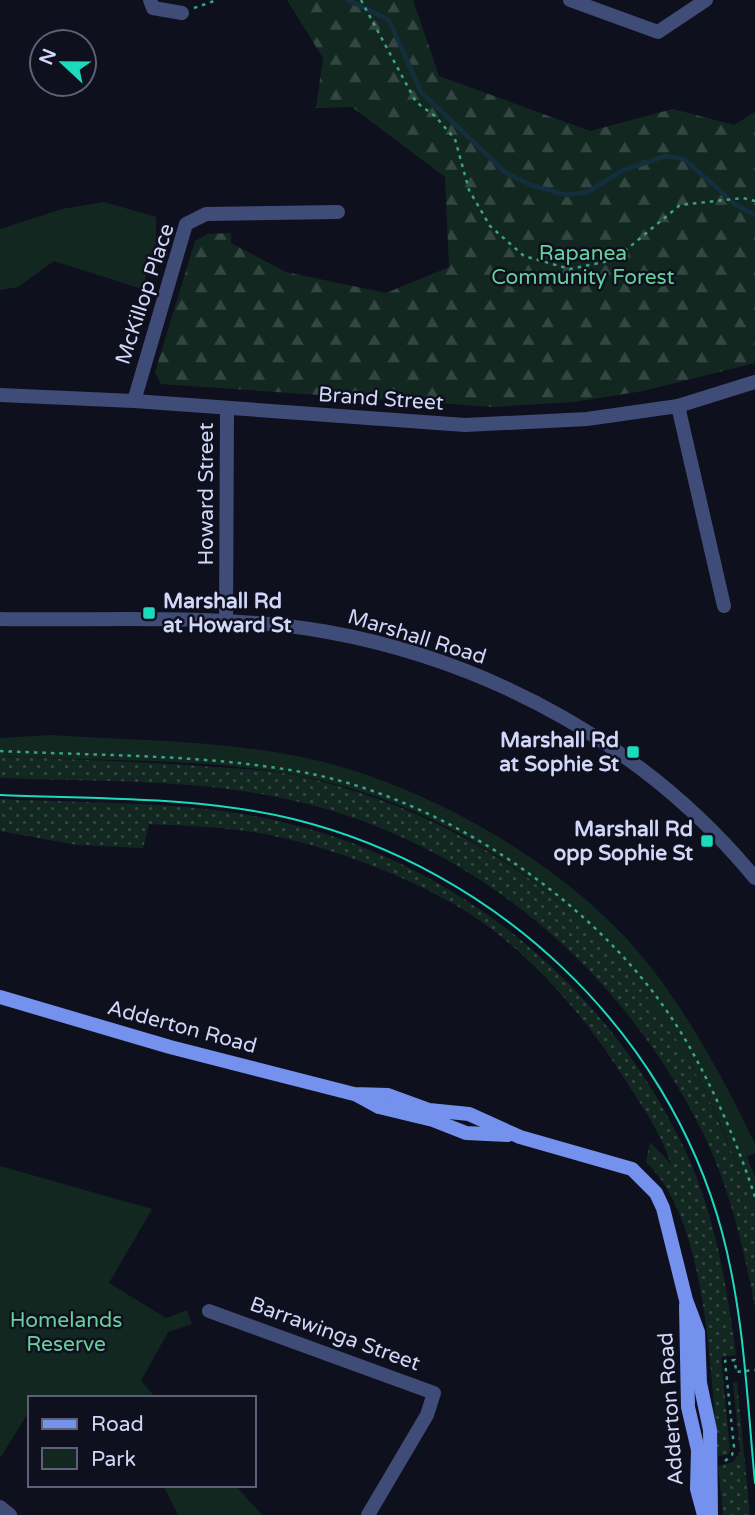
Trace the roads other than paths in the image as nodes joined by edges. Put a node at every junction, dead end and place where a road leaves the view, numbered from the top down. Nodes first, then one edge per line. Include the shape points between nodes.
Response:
1 (150, 0) edge
2 (570, 0) edge
3 (706, 0) edge
4 (182, 13) road end
5 (338, 212) dead end
6 (755, 382) edge
7 (0, 395) edge
8 (134, 401) junction
9 (678, 406) junction
10 (227, 408) junction
11 (724, 606) dead end
12 (0, 619) edge
13 (226, 622) junction
14 (755, 878) edge
15 (0, 997) edge
16 (686, 1300) junction
17 (209, 1311) dead end
18 (0, 1507) edge
19 (10, 1515) edge
20 (368, 1515) edge
21 (704, 1515) edge
22 (711, 1515) edge

1 - 4 street via 153,8
2 - 3 street via 658,32
5 - 8 street, McKillop Place via 206,214 186,224
6 - 9 street, Brand Street
7 - 8 street, Brand Street
8 - 10 street, Brand Street
9 - 10 street, Brand Street via 587,419 465,425
9 - 11 street
10 - 13 street, Howard Street
12 - 13 street, Marshall Road
13 - 14 street, Marshall Road via 327,632 372,642 463,670 520,694 606,743 653,777 712,830
15 - 16 main road, Adderton Road via 354,1094 379,1107 466,1133 520,1137 632,1169 656,1193 670,1228
16 - 21 main road, Adderton Road via 688,1407 697,1443
16 - 22 main road, Adderton Road via 700,1340 700,1382 709,1423
17 - 20 street, Barrawinga Street via 434,1393 427,1415
18 - 19 street

